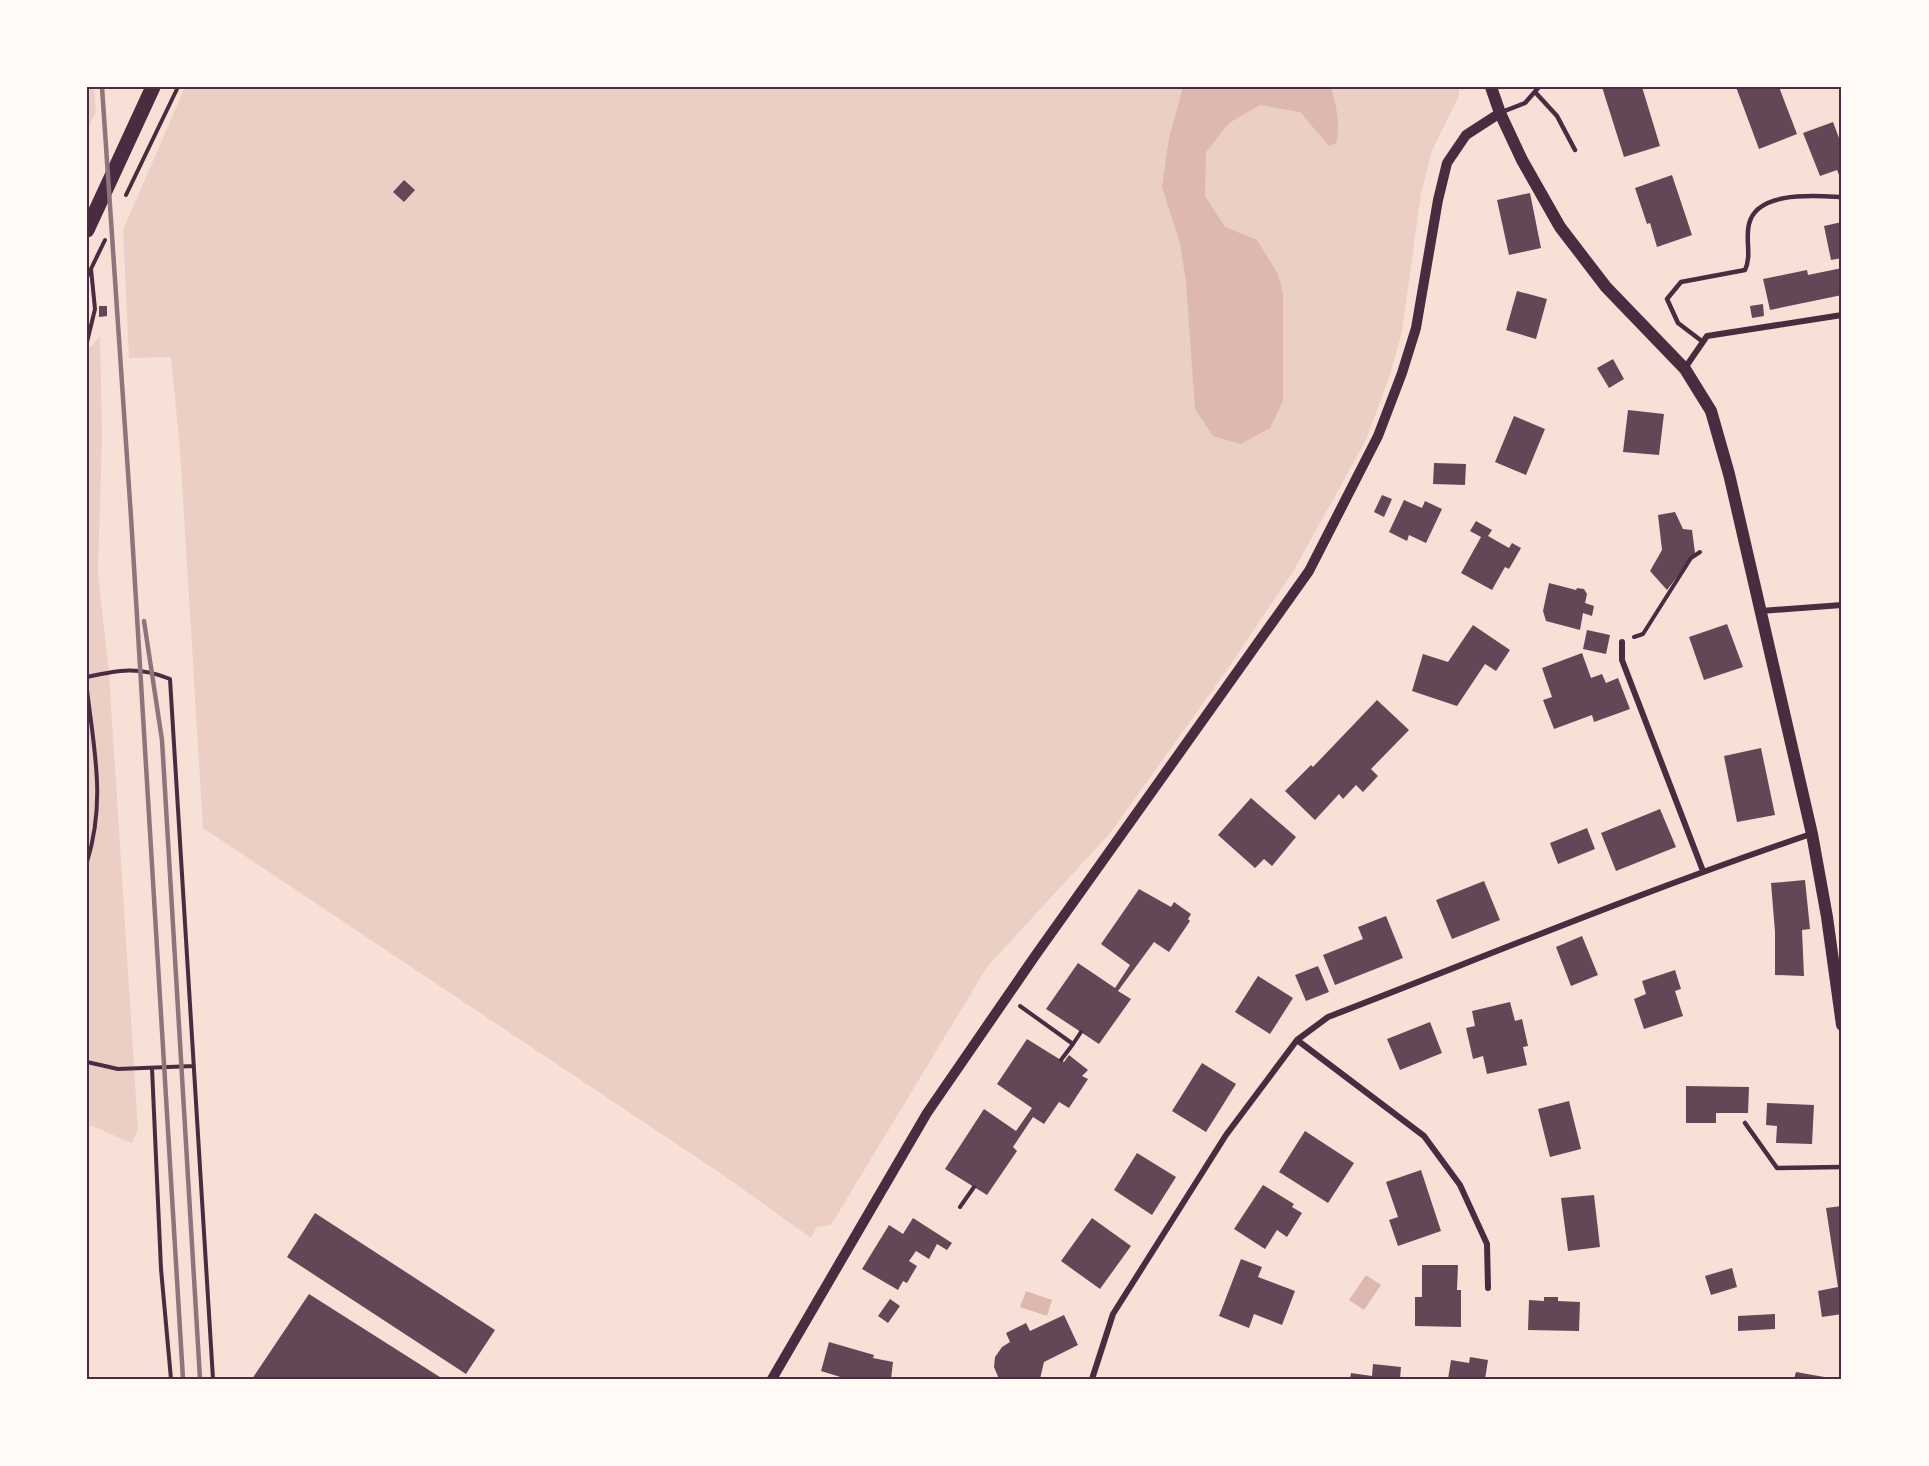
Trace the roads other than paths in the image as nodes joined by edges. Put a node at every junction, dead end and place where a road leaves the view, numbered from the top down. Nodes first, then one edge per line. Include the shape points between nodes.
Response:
1 (153, 87) edge
2 (1491, 87) edge
3 (1537, 89) edge
4 (1500, 113) junction
5 (1575, 150) dead end
6 (1842, 197) edge
7 (87, 230) edge
8 (1842, 315) edge
9 (1702, 342) junction
10 (1685, 369) junction
11 (1842, 605) edge
12 (1761, 612) junction
13 (1622, 642) road end
14 (1812, 834) junction
15 (1703, 871) junction
16 (1842, 1025) edge
17 (1297, 1040) junction
18 (1745, 1123) dead end
19 (1842, 1167) edge
20 (1488, 1288) dead end
21 (771, 1379) edge
22 (1092, 1379) edge

1 - 7 main road
2 - 4 main road
3 - 4 lane via 1525,103
3 - 5 lane
4 - 10 main road via 1522,160 1578,252
4 - 21 street via 1466,135 1447,163 1416,328 1402,373 1378,436 1314,562 927,1113
6 - 9 lane via 1792,196 1765,203 1749,222 1750,260 1745,270 1682,282 1667,299 1678,323
8 - 9 street via 1707,336
9 - 10 street
10 - 12 main road via 1711,411 1720,438
11 - 12 street
12 - 14 main road
13 - 15 street via 1622,660
14 - 15 street
14 - 16 main road
15 - 17 street via 1328,1017
17 - 20 street via 1424,1136 1460,1185 1487,1244
17 - 22 street via 1226,1135 1113,1314
18 - 19 lane via 1777,1168

